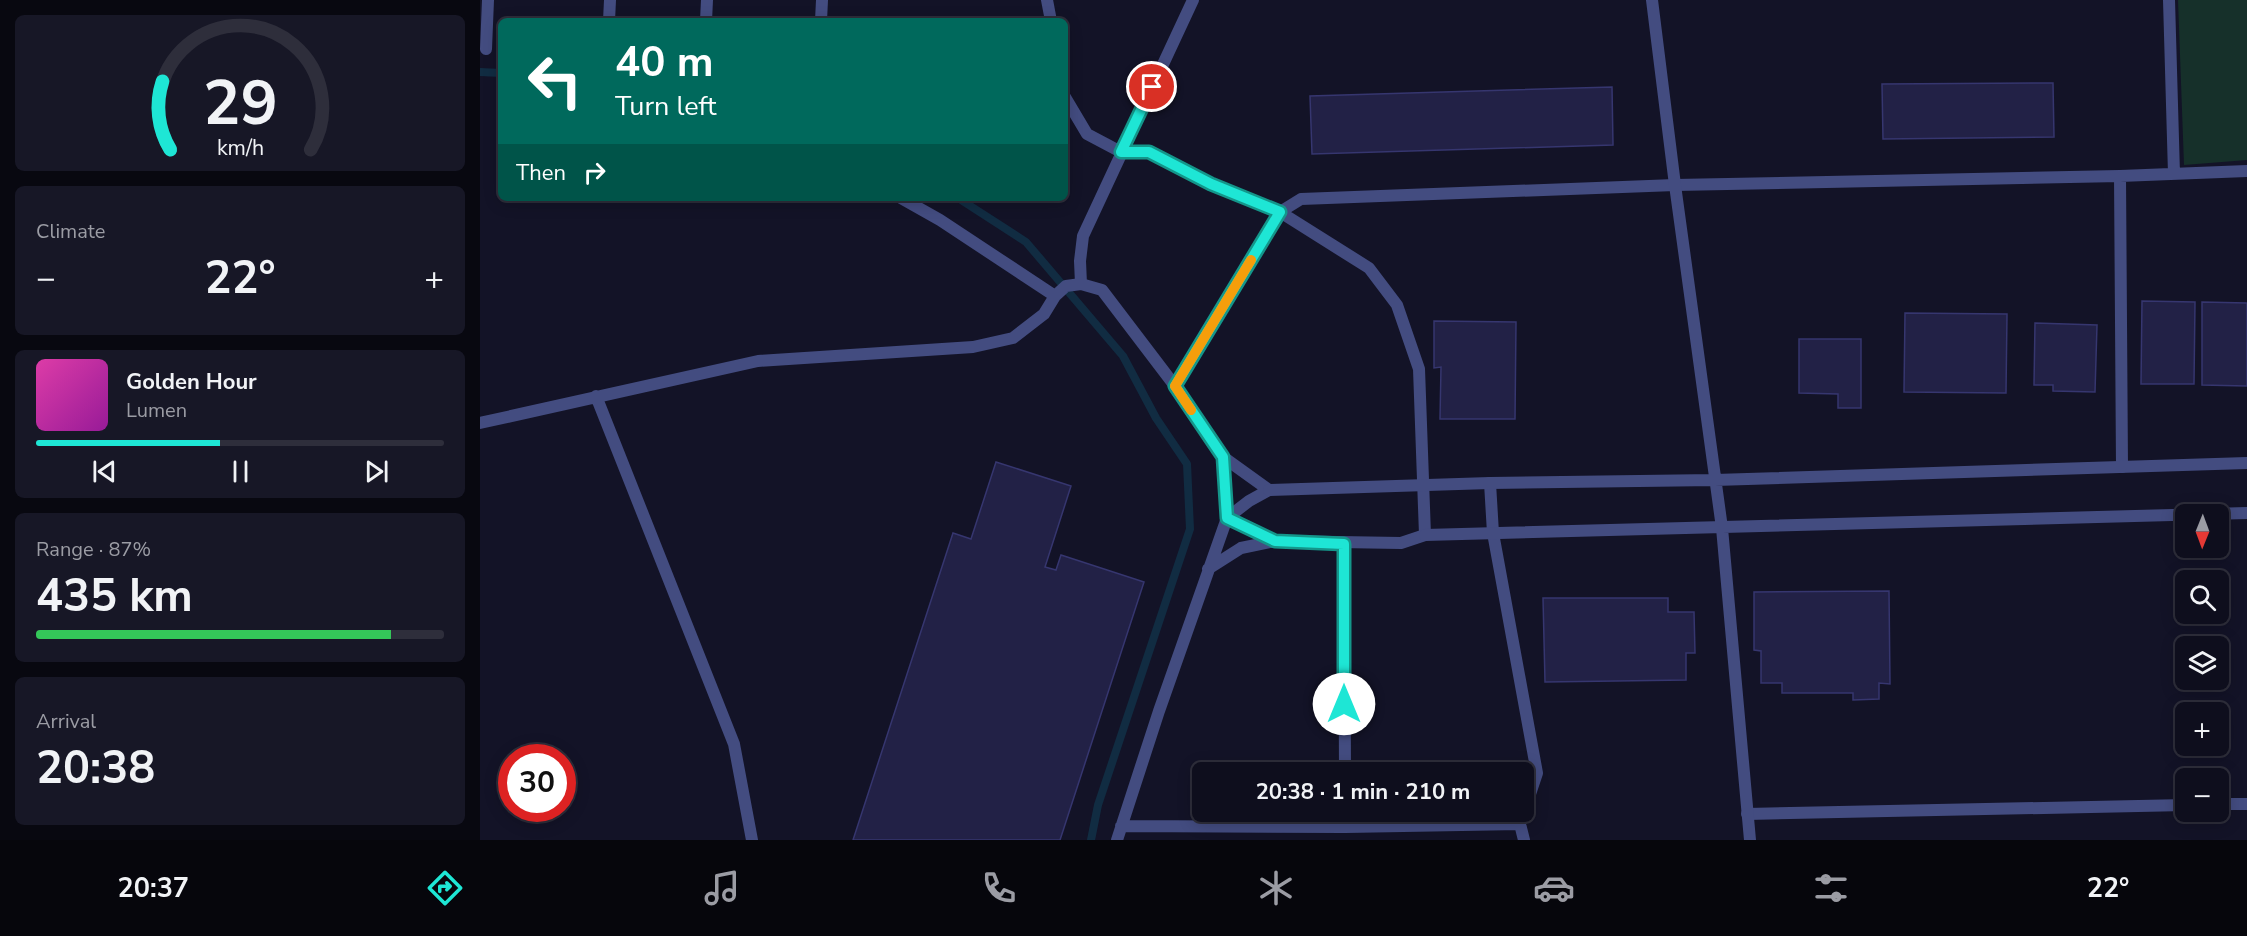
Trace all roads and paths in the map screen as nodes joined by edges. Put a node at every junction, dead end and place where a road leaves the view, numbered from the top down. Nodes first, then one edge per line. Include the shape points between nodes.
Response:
1 (488, 0) edge
2 (610, 0) edge
3 (707, 0) edge
4 (822, 0) edge
5 (1047, 0) edge
6 (1193, 0) edge
7 (1652, 0) edge
8 (2169, 0) edge
9 (609, 18) edge
10 (706, 18) edge
11 (821, 18) edge
12 (1050, 18) edge
13 (486, 49) dead end
14 (1068, 101) edge
15 (1121, 152) junction
16 (2247, 171) edge
17 (2175, 174) junction
18 (2120, 176) junction
19 (1675, 186) junction
20 (906, 201) edge
21 (1280, 212) junction
22 (1081, 284) junction
23 (1055, 296) junction
24 (1175, 386) junction
25 (596, 396) junction
26 (480, 423) edge
27 (1223, 457) junction
28 (2247, 463) edge
29 (2122, 467) junction
30 (1715, 480) junction
31 (1490, 483) junction
32 (1423, 484) junction
33 (1269, 490) junction
34 (2247, 513) edge
35 (1227, 518) junction
36 (1722, 528) junction
37 (1493, 533) junction
38 (1425, 535) junction
39 (1275, 541) junction
40 (1344, 544) junction
41 (1208, 569) junction
42 (1345, 762) edge
43 (2229, 804) edge
44 (2247, 804) edge
45 (2175, 805) edge
46 (1747, 814) junction
47 (1345, 822) edge
48 (1520, 824) junction
49 (1121, 826) junction
50 (1345, 827) junction
51 (752, 840) edge
52 (1117, 840) edge
53 (1524, 840) edge
54 (1750, 840) edge

1 - 13 street
2 - 9 street
3 - 10 street
4 - 11 street
5 - 12 street
6 - 15 street
7 - 19 street
8 - 17 street
14 - 15 street via 1087,134
15 - 21 street via 1149,152 1211,184
15 - 22 street via 1083,236
16 - 17 street
17 - 18 street
18 - 19 street
18 - 29 street
19 - 21 street via 1301,199
19 - 30 street
20 - 23 street
21 - 24 street
21 - 32 street via 1369,268 1397,305 1419,369
22 - 23 street via 1066,286
22 - 24 street via 1102,290
23 - 25 street via 1044,314 1012,338 973,347 758,361
24 - 27 street
25 - 26 street
25 - 51 street via 734,744
27 - 33 street
27 - 35 street
28 - 29 street
29 - 30 street
30 - 31 street
30 - 36 street
31 - 32 street
31 - 37 street
32 - 33 street
32 - 38 street
33 - 35 street
34 - 36 street
35 - 39 street
35 - 41 street
36 - 37 street
36 - 46 street
37 - 38 street
37 - 48 street via 1537,773
38 - 40 street via 1401,543
39 - 40 street
39 - 41 street via 1241,548
40 - 42 street
41 - 49 street
43 - 44 street
45 - 46 street
46 - 54 street
47 - 50 street
48 - 50 street
48 - 53 street
49 - 50 street
49 - 52 street

